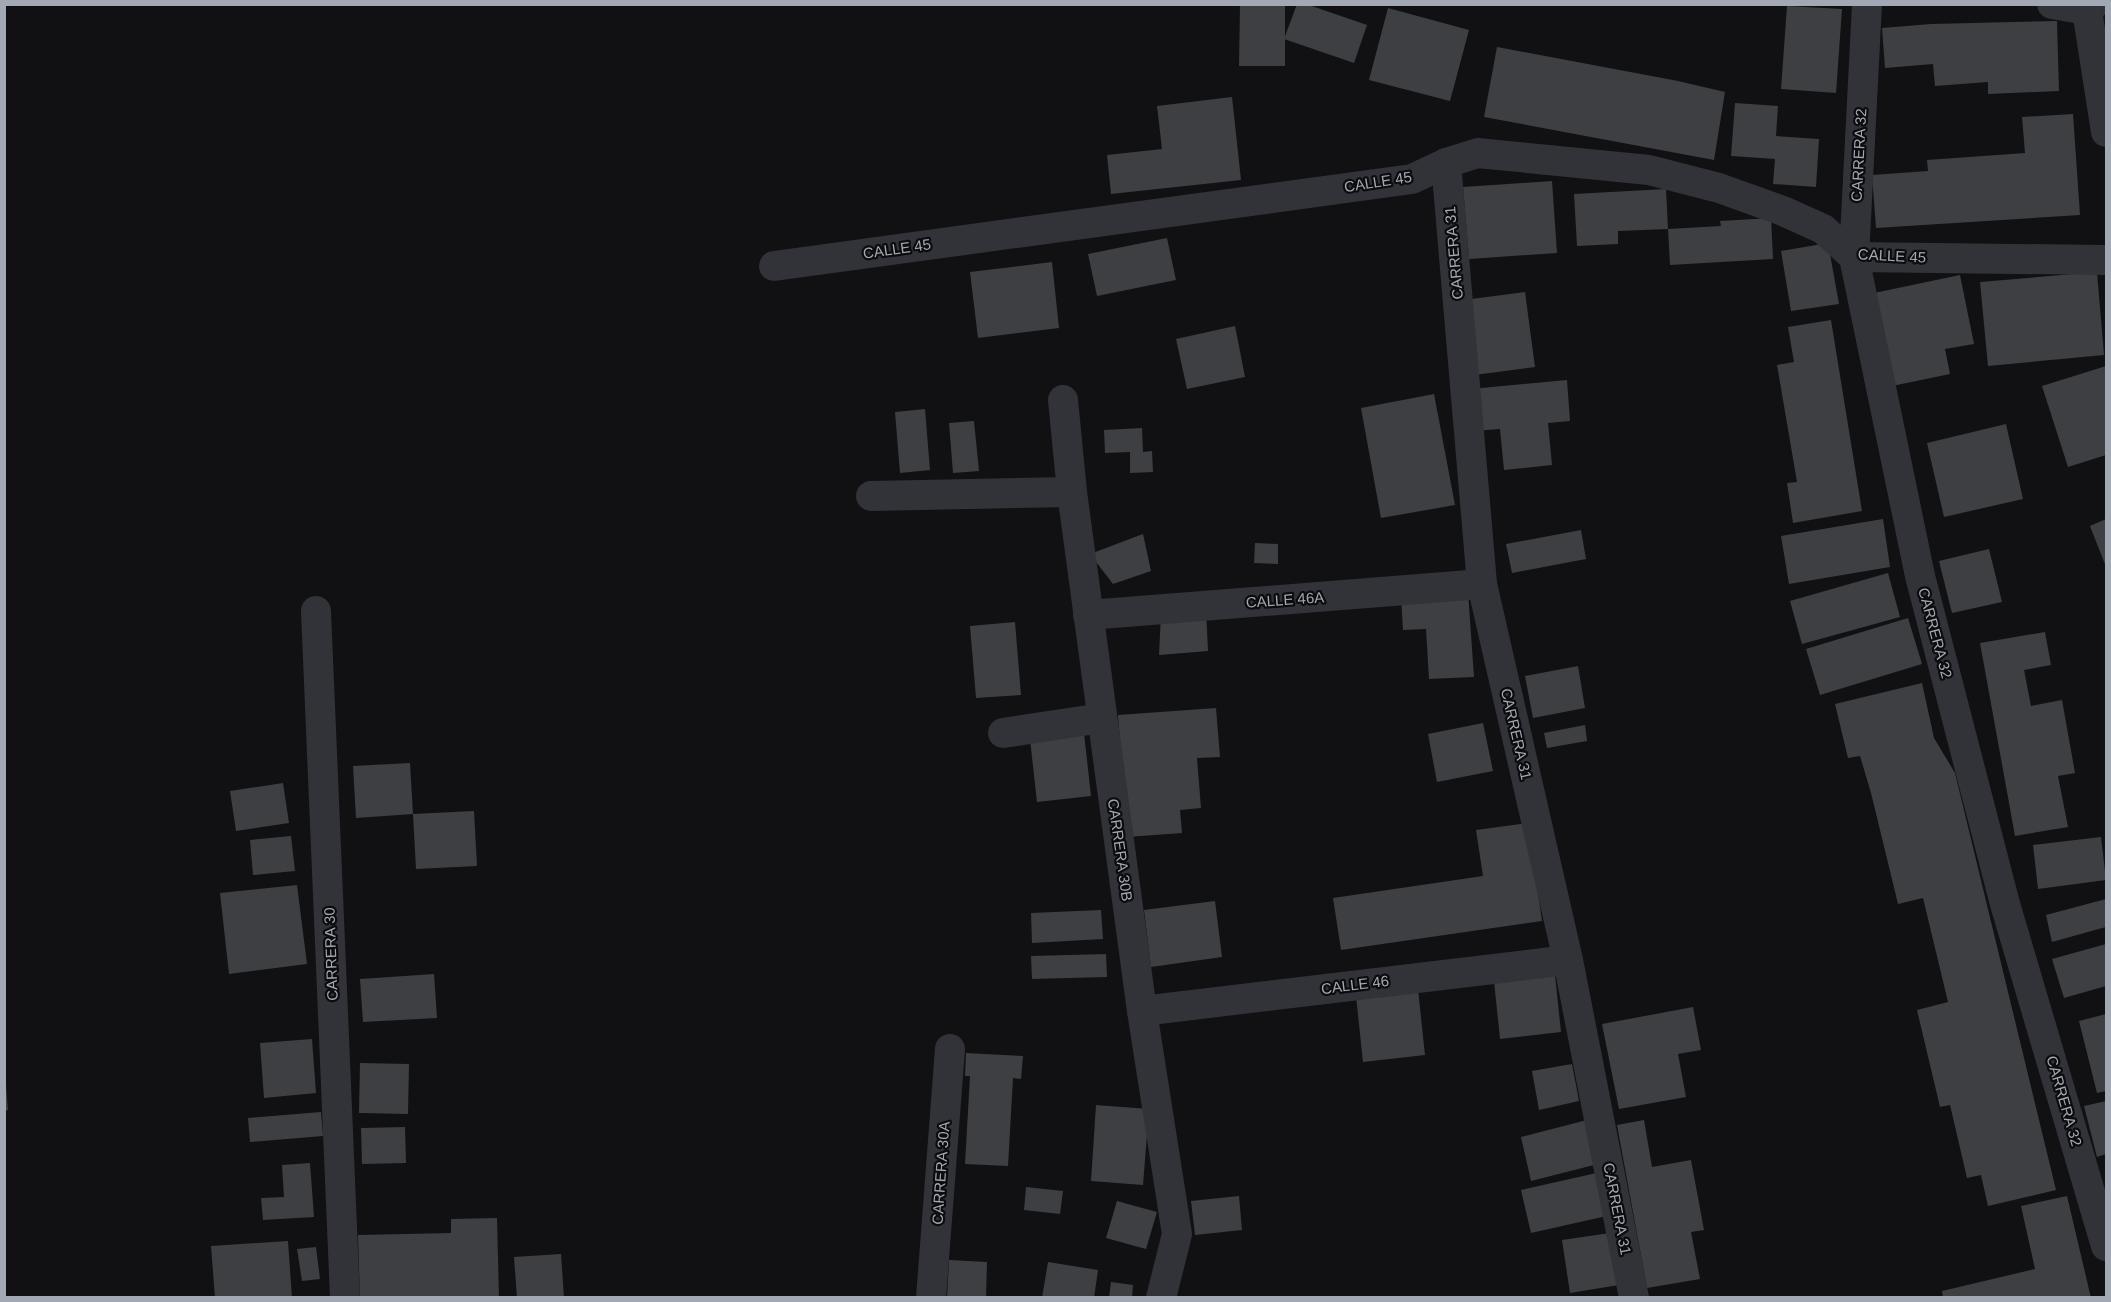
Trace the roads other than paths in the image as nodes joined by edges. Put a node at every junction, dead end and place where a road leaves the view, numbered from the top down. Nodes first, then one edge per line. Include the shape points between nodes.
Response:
1 (1867, 4) edge
2 (2052, 4) edge
3 (2090, 7) edge
4 (2106, 132) edge
5 (1446, 163) junction
6 (1854, 256) junction
7 (2106, 260) edge
8 (774, 266) dead end
9 (1063, 400) dead end
10 (1072, 492) junction
11 (872, 496) dead end
12 (1482, 584) junction
13 (316, 611) dead end
14 (1088, 615) junction
15 (1102, 718) junction
16 (1003, 733) dead end
17 (1568, 960) junction
18 (1142, 1011) junction
19 (950, 1049) dead end
20 (2106, 1246) edge
21 (345, 1298) edge
22 (931, 1298) edge
23 (1161, 1298) edge
24 (1634, 1298) edge

1 - 6 street, CARRERA 32
2 - 3 street
3 - 4 street
5 - 6 street, CALLE 45 via 1478,153 1649,170 1719,188 1783,211 1823,229
5 - 8 street, CALLE 45 via 1412,179
5 - 12 street, CARRERA 31
6 - 7 street, CALLE 45
6 - 20 street, CARRERA 32 via 1920,576 2006,904
9 - 10 street, CARRERA 30B
10 - 11 street
10 - 14 street, CARRERA 30B
12 - 14 street, CALLE 46A
12 - 17 street, CARRERA 31
13 - 21 street, CARRERA 30
14 - 15 street, CARRERA 30B
15 - 16 street
15 - 18 street, CARRERA 30B
17 - 18 street, CALLE 46
17 - 24 street, CARRERA 31
18 - 23 street, CARRERA 30B via 1178,1234
19 - 22 street, CARRERA 30A

